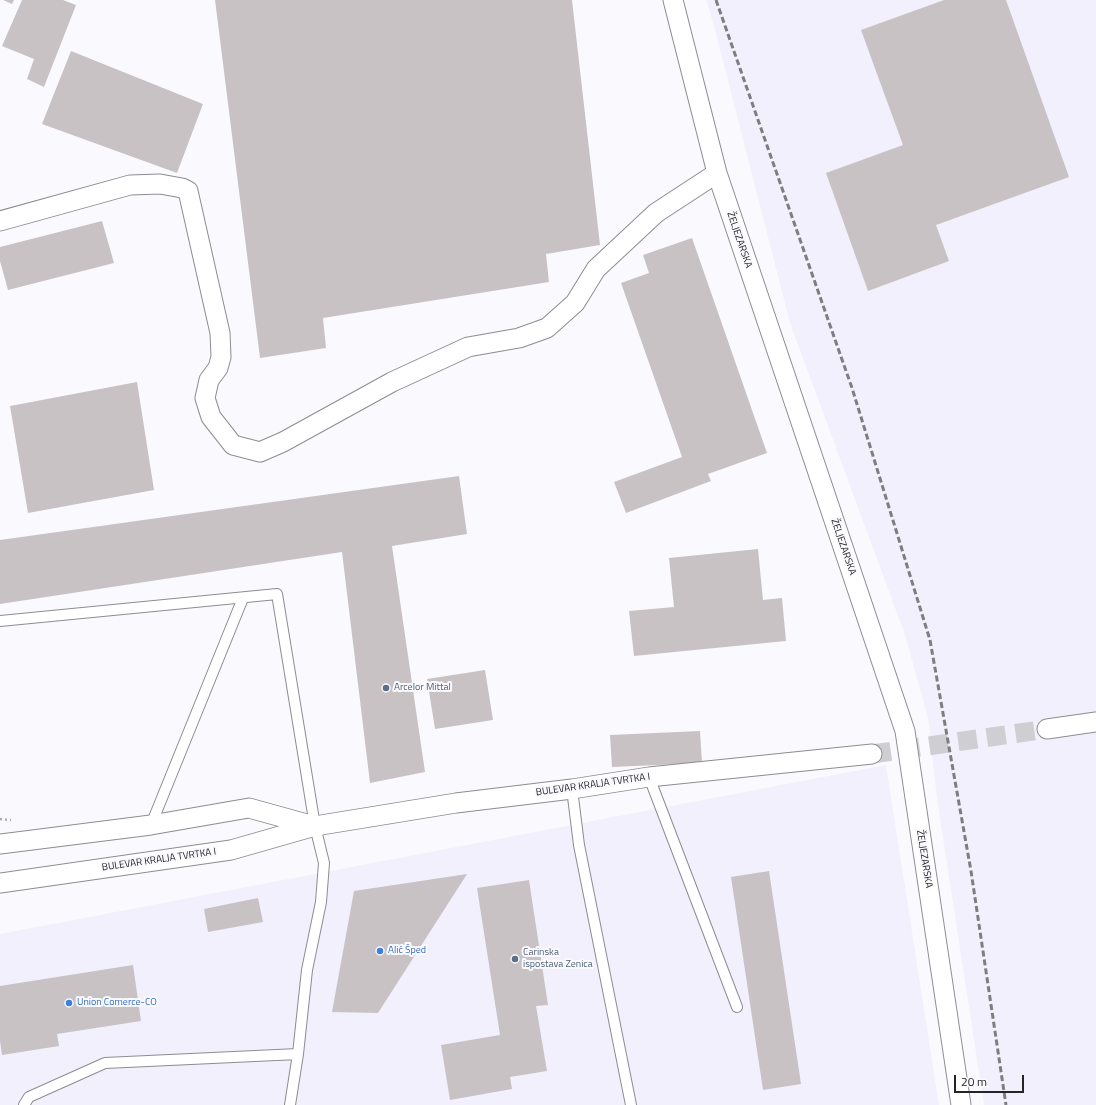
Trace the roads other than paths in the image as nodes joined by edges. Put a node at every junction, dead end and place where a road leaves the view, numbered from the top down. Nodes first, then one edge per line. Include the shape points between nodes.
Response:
1 (673, 0) edge
2 (717, 173) junction
3 (0, 221) edge
4 (243, 598) junction
5 (0, 621) edge
6 (1096, 722) edge
7 (1047, 729) tunnel mouth
8 (872, 754) tunnel mouth
9 (648, 777) junction
10 (572, 789) junction
11 (151, 825) junction
12 (315, 826) junction
13 (0, 844) edge
14 (0, 883) edge
15 (737, 1007) dead end
16 (298, 1054) junction
17 (24, 1105) edge
18 (290, 1105) edge
19 (631, 1105) edge
20 (960, 1105) edge

1 - 2 street, ŽELJEZARSKA
2 - 3 street via 656,213 596,269 575,303 547,328 519,338 468,347 392,382 260,452 233,445 211,417 205,398 208,380 218,368 221,357 220,333 188,191 160,184 130,185
2 - 20 street, ŽELJEZARSKA via 905,731
4 - 5 lane
4 - 11 lane
4 - 12 lane via 277,594
6 - 7 street
8 - 9 street, BULEVAR KRALJA TVRTKA I
9 - 10 street, BULEVAR KRALJA TVRTKA I
9 - 15 lane
10 - 12 street, BULEVAR KRALJA TVRTKA I via 456,803
10 - 19 lane via 580,845
11 - 12 street, BULEVAR KRALJA TVRTKA I via 249,808
11 - 13 street, BULEVAR KRALJA TVRTKA I
12 - 14 street, BULEVAR KRALJA TVRTKA I via 231,850
12 - 16 lane via 324,863 321,902 307,970
16 - 17 lane via 105,1063 29,1097
16 - 18 lane

